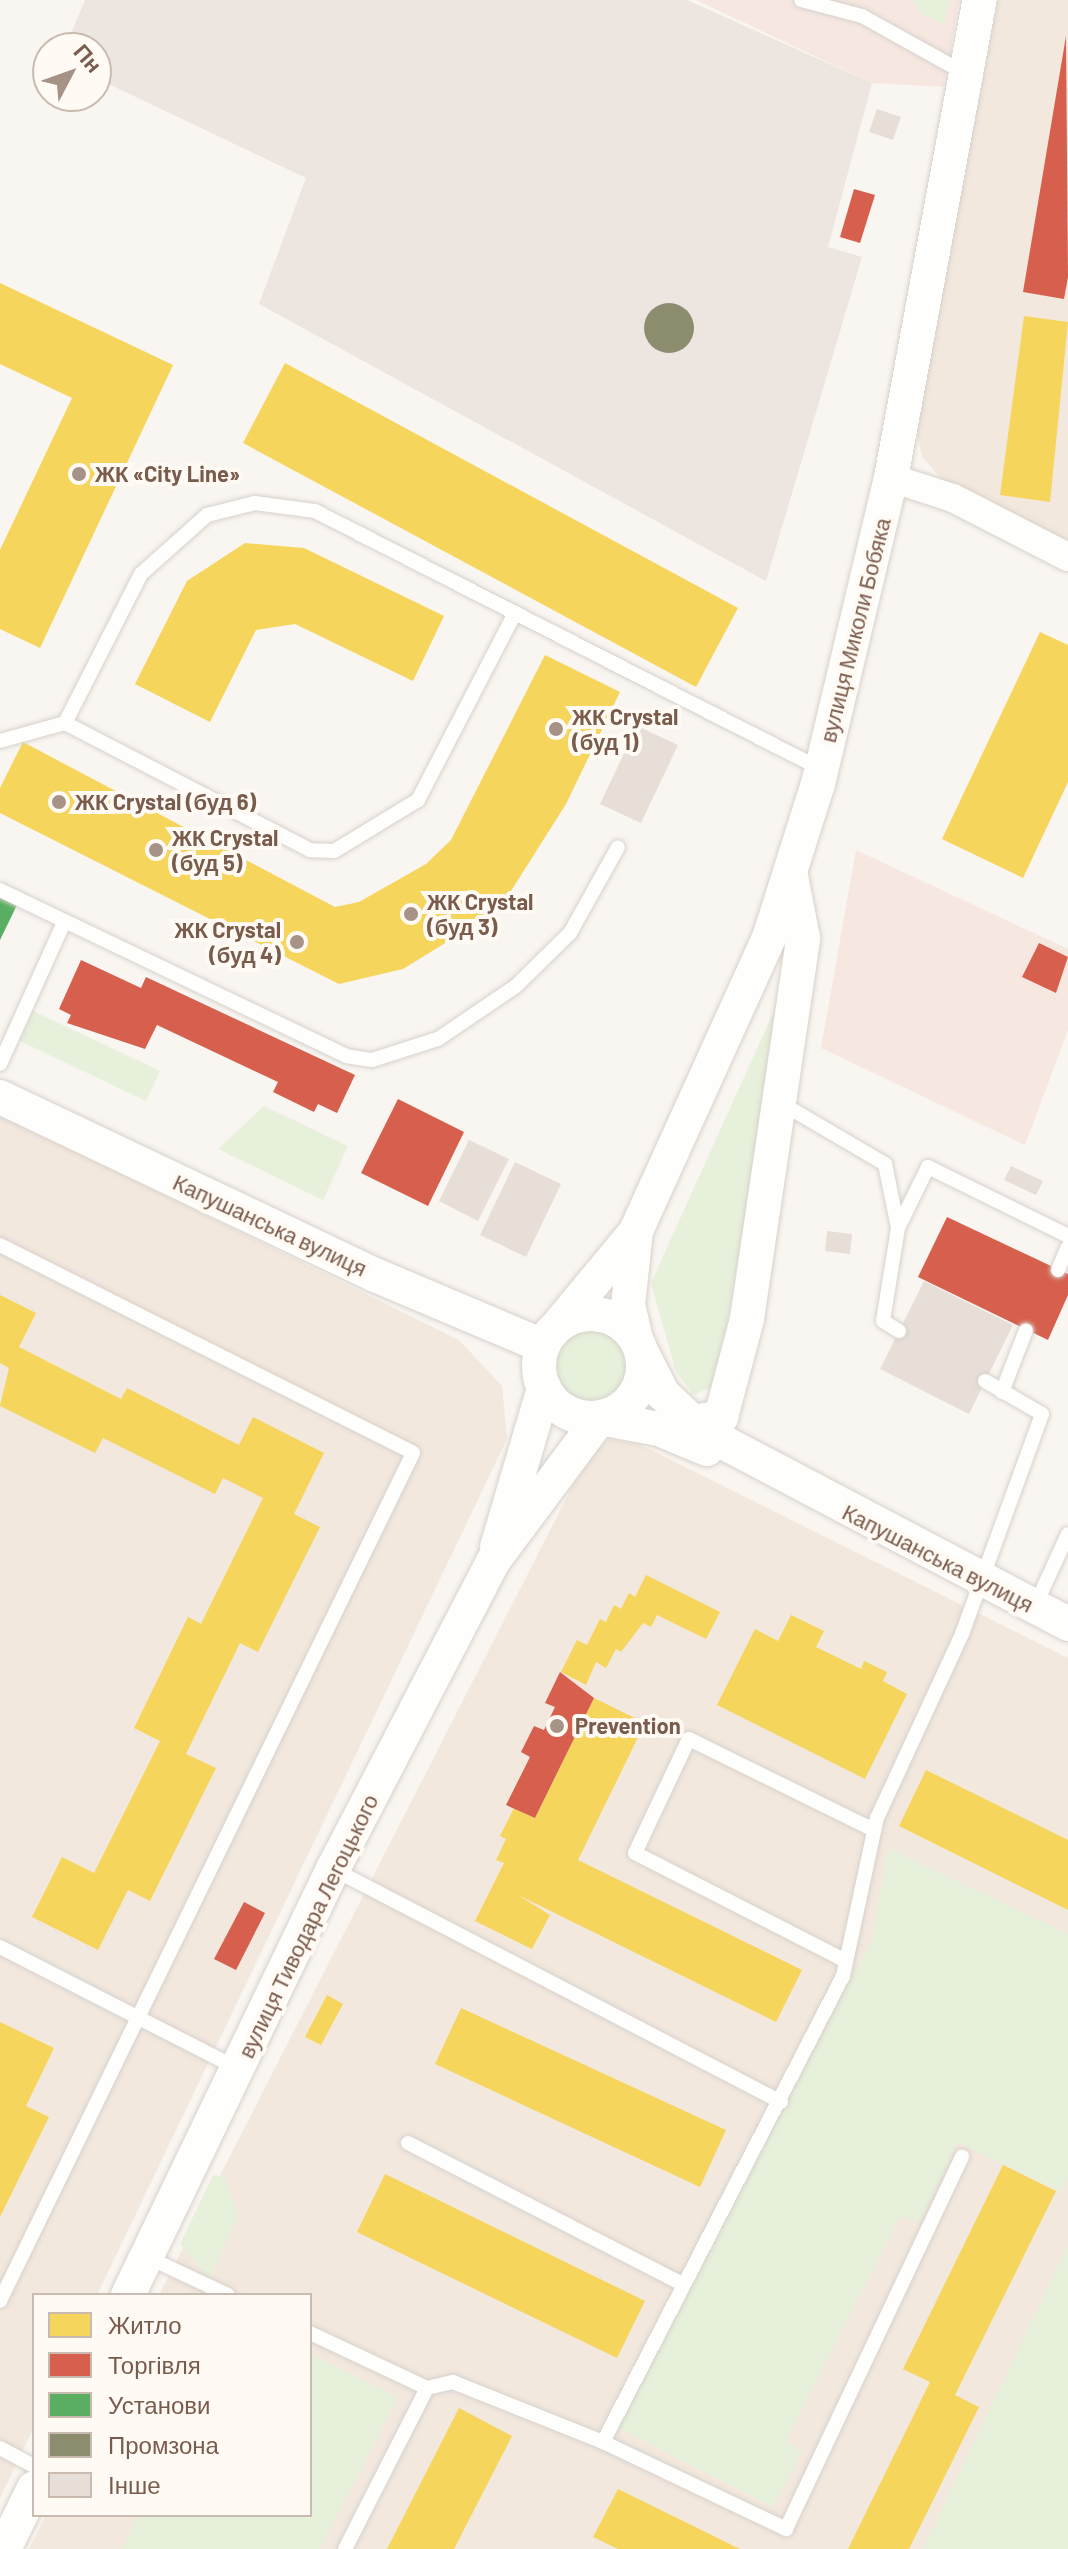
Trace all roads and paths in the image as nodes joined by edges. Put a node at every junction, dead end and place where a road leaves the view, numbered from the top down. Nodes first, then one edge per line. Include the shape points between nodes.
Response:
1 (801, 0) edge
2 (865, 0) edge
3 (980, 0) edge
4 (862, 16) junction
5 (966, 74) junction
6 (891, 478) junction
7 (1068, 555) edge
8 (515, 613) junction
9 (65, 723) junction
10 (0, 741) edge
11 (821, 770) junction
12 (618, 847) dead end
13 (791, 876) junction
14 (0, 890) edge
15 (64, 922) junction
16 (0, 1064) edge
17 (0, 1097) edge
18 (781, 1103) junction
19 (898, 1228) junction
20 (636, 1231) junction
21 (1068, 1236) edge
22 (0, 1245) edge
23 (1068, 1247) edge
24 (1058, 1270) dead end
25 (1026, 1330) dead end
26 (899, 1331) dead end
27 (551, 1334) junction
28 (639, 1346) junction
29 (985, 1381) dead end
30 (544, 1388) junction
31 (734, 1392) junction
32 (1002, 1392) junction
33 (600, 1418) junction
34 (690, 1423) junction
35 (808, 1493) junction
36 (1068, 1534) edge
37 (494, 1560) junction
38 (982, 1581) junction
39 (1034, 1607) junction
40 (1068, 1624) edge
41 (874, 1830) junction
42 (333, 1869) junction
43 (0, 1947) edge
44 (846, 1961) junction
45 (142, 2017) junction
46 (238, 2069) junction
47 (781, 2102) junction
48 (408, 2143) dead end
49 (962, 2157) dead end
50 (147, 2256) junction
51 (682, 2284) junction
52 (129, 2293) edge
53 (224, 2293) edge
54 (0, 2301) edge
55 (312, 2334) edge
56 (427, 2388) junction
57 (603, 2442) junction
58 (0, 2448) edge
59 (32, 2465) edge
60 (32, 2492) edge
61 (4, 2549) edge
62 (345, 2549) edge

1 - 4 lane
2 - 4 lane
3 - 5 street, вулиця Миколи Бобяка
4 - 5 lane
5 - 6 street, вулиця Миколи Бобяка
6 - 7 street via 953,498
6 - 11 street, вулиця Миколи Бобяка
8 - 9 lane via 315,511 255,503 207,515 141,574
8 - 9 lane via 418,800 334,851 310,850
8 - 11 lane
9 - 10 lane
11 - 13 street, вулиця Миколи Бобяка
12 - 15 lane via 570,933 516,986 438,1039 372,1060 346,1056
13 - 18 street via 803,938
13 - 20 street, вулиця Миколи Бобяка
14 - 15 lane
15 - 16 lane
17 - 27 street, Капушанська вулиця via 375,1275
18 - 19 lane via 885,1164
18 - 31 street
19 - 21 lane via 928,1167
19 - 26 lane via 883,1321
20 - 27 street, вулиця Миколи Бобяка
20 - 28 street, вулиця Миколи Бобяка via 628,1305
22 - 45 lane via 413,1453
23 - 24 lane
25 - 32 lane
27 - 28 street via 608,1316
27 - 30 street
28 - 33 street via 633,1398
28 - 34 street, Капушанська вулиця via 663,1394
29 - 32 lane
30 - 33 street via 566,1412
30 - 37 street, вулиця Тиводара Легоцького
31 - 34 street via 721,1417
31 - 35 street via 759,1447
32 - 38 lane via 1042,1414
33 - 35 street, Капушанська вулиця via 659,1429
33 - 37 street, вулиця Тиводара Легоцького
34 - 35 street, Капушанська вулиця
35 - 38 street, Капушанська вулиця
36 - 39 lane
37 - 42 street, вулиця Тиводара Легоцького
38 - 39 street, Капушанська вулиця
38 - 41 lane
39 - 40 street, Капушанська вулиця
41 - 44 lane
41 - 44 lane via 689,1739 635,1853
42 - 46 street, вулиця Тиводара Легоцького
42 - 47 lane
43 - 45 lane
44 - 47 lane
45 - 46 lane
45 - 54 lane
46 - 50 street, вулиця Тиводара Легоцького
47 - 51 lane
48 - 51 lane
49 - 57 lane via 786,2529
50 - 52 street, вулиця Тиводара Легоцького
50 - 53 lane
51 - 57 lane
55 - 56 lane
56 - 57 lane via 453,2382
56 - 62 lane
58 - 59 lane
60 - 61 street

